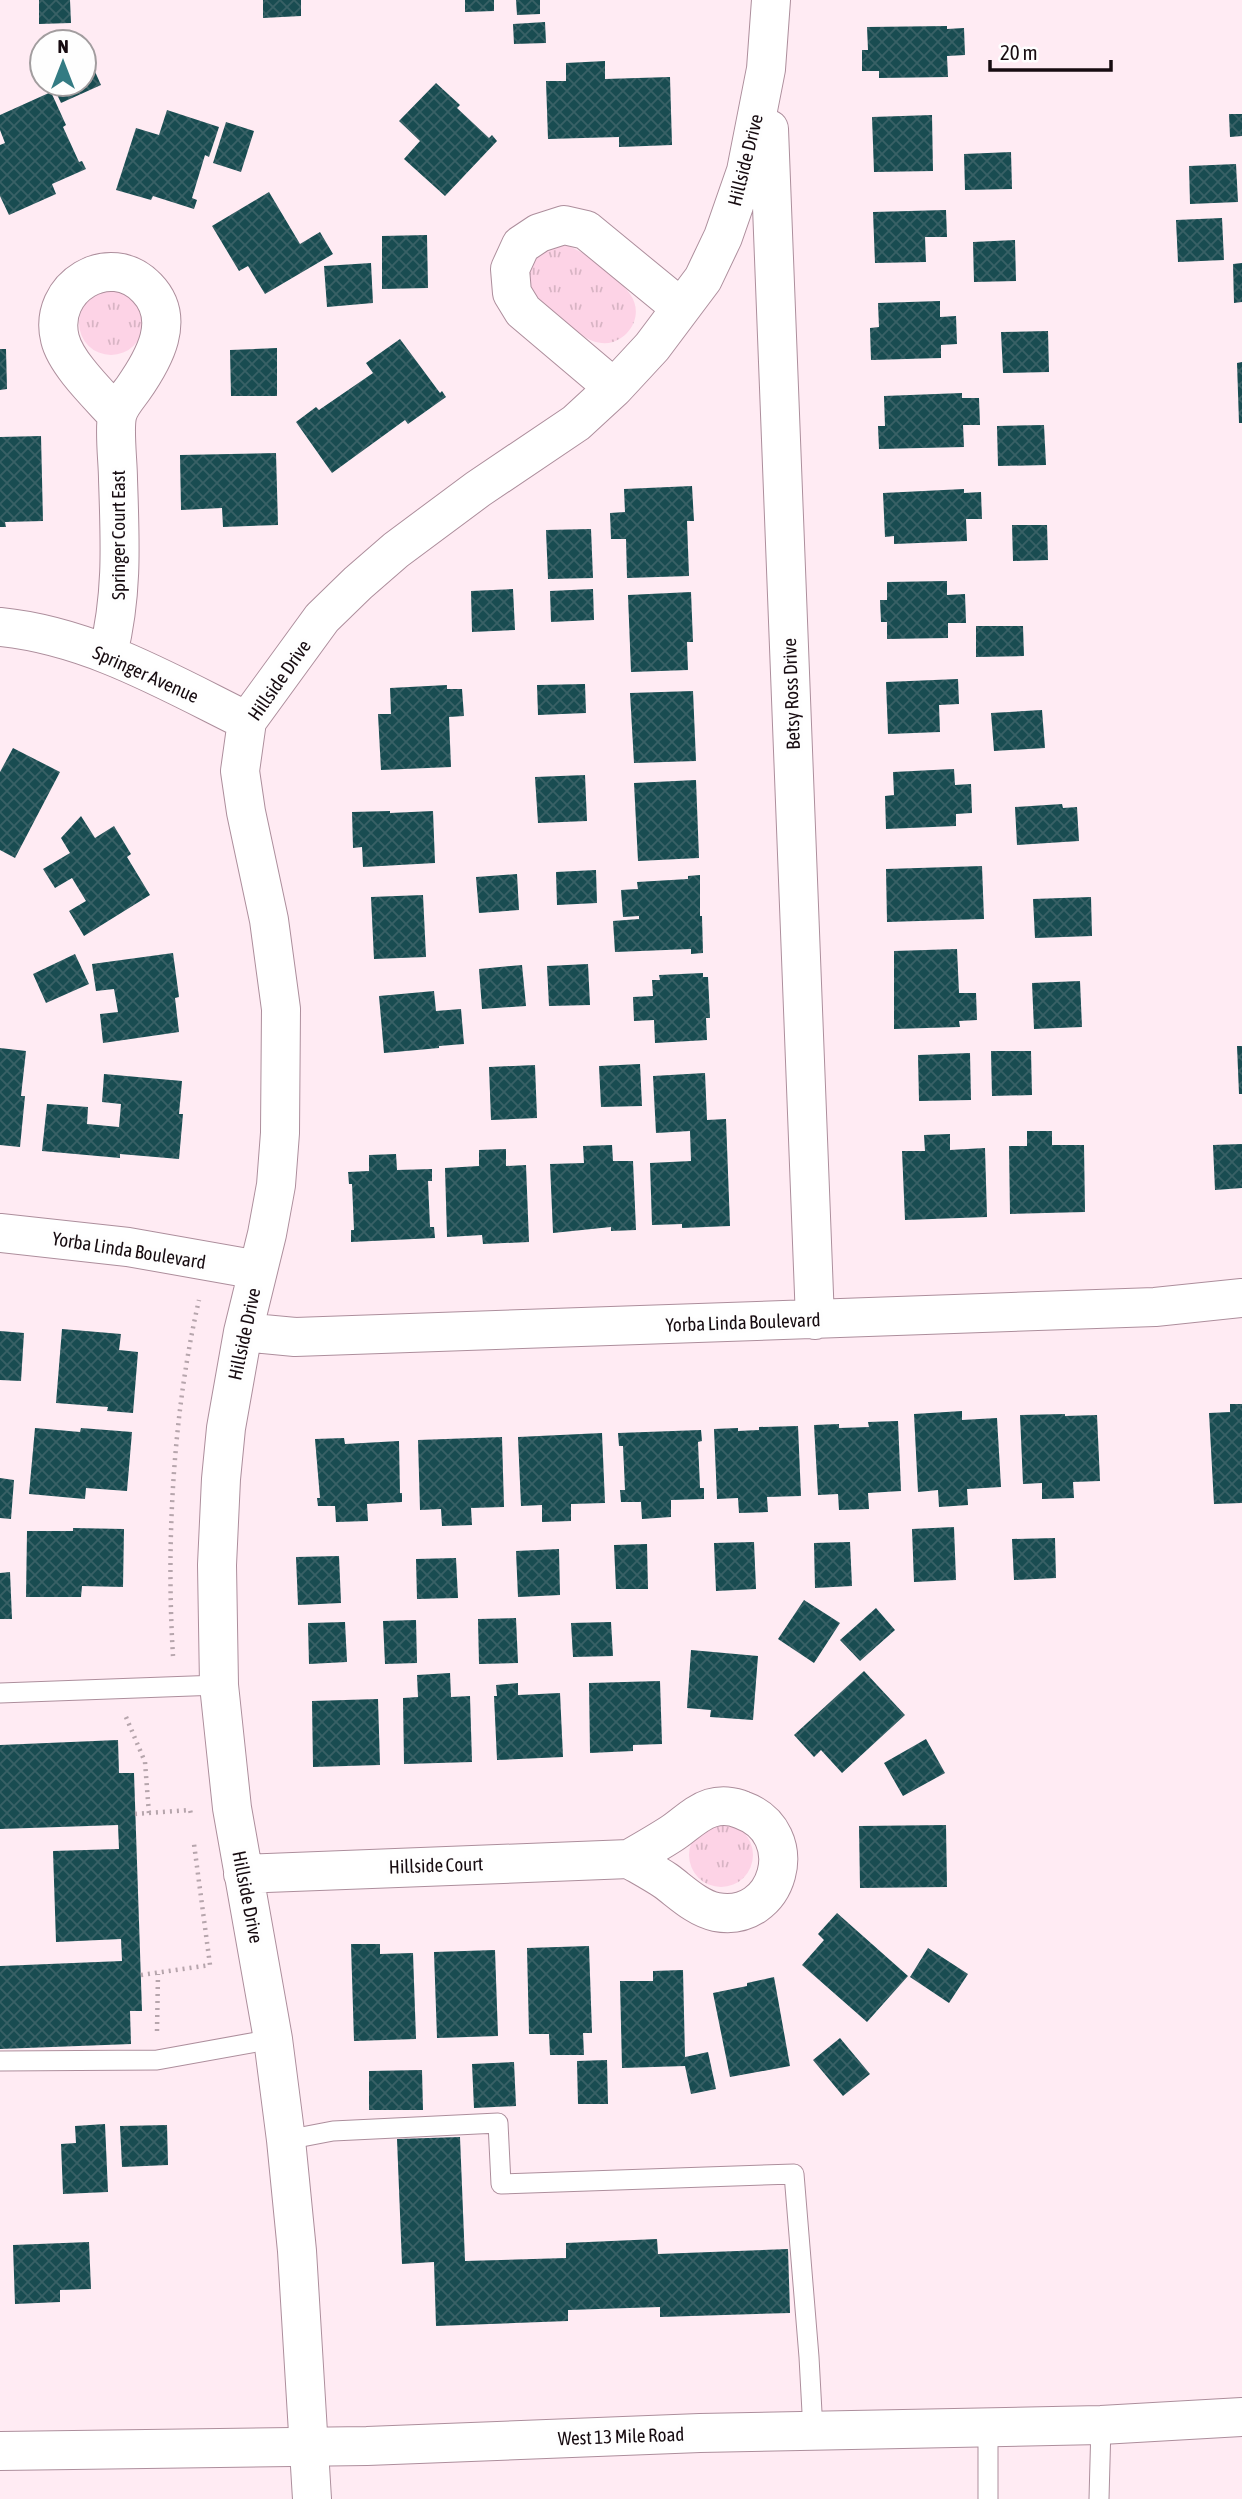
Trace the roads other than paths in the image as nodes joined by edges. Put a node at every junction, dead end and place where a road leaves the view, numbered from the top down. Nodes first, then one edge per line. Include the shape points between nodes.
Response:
1 (771, 0) edge
2 (766, 69) junction
3 (681, 308) junction
4 (614, 388) junction
5 (117, 415) dead end
6 (0, 627) edge
7 (108, 654) junction
8 (247, 721) junction
9 (0, 1233) edge
10 (258, 1270) junction
11 (1242, 1298) edge
12 (815, 1320) junction
13 (243, 1332) junction
14 (219, 1685) junction
15 (0, 1693) edge
16 (629, 1859) dead end
17 (243, 1874) junction
18 (273, 2039) junction
19 (0, 2061) edge
20 (286, 2140) junction
21 (1242, 2417) edge
22 (1101, 2425) junction
23 (988, 2428) junction
24 (813, 2431) junction
25 (309, 2447) junction
26 (0, 2451) edge
27 (312, 2499) edge
28 (988, 2499) edge
29 (1099, 2499) edge

1 - 2 street, Hillside Drive
2 - 3 street, Hillside Drive via 746,171 723,237 703,278
2 - 12 street, Betsy Ross Drive
3 - 4 street, Hillside Drive
3 - 4 street via 586,230 564,225 521,245 510,269 512,293 523,312
4 - 8 street, Hillside Drive via 576,423 467,496 358,583 322,618
5 - 7 street, Springer Court East via 121,579
6 - 7 street, Springer Avenue
7 - 8 street, Springer Avenue
8 - 10 street, Hillside Drive via 240,771 269,920 281,1022 276,1185
9 - 10 street, Yorba Linda Boulevard via 128,1247
10 - 13 street, Hillside Drive
11 - 12 street, Yorba Linda Boulevard via 1155,1307
12 - 13 street, Yorba Linda Boulevard via 295,1337
13 - 14 street, Hillside Drive via 221,1479
14 - 15 lane
14 - 17 street, Hillside Drive
16 - 17 street, Hillside Court
17 - 18 street, Hillside Drive
18 - 19 lane via 157,2060
18 - 20 street, Hillside Drive
20 - 24 lane via 333,2130 498,2123 502,2184 794,2174
20 - 25 street, Hillside Drive
21 - 22 street, West 13 Mile Road
22 - 23 street, West 13 Mile Road
22 - 29 lane
23 - 24 street, West 13 Mile Road
23 - 28 lane
24 - 25 street, West 13 Mile Road
25 - 26 street, West 13 Mile Road
25 - 27 street, Hillside Drive

